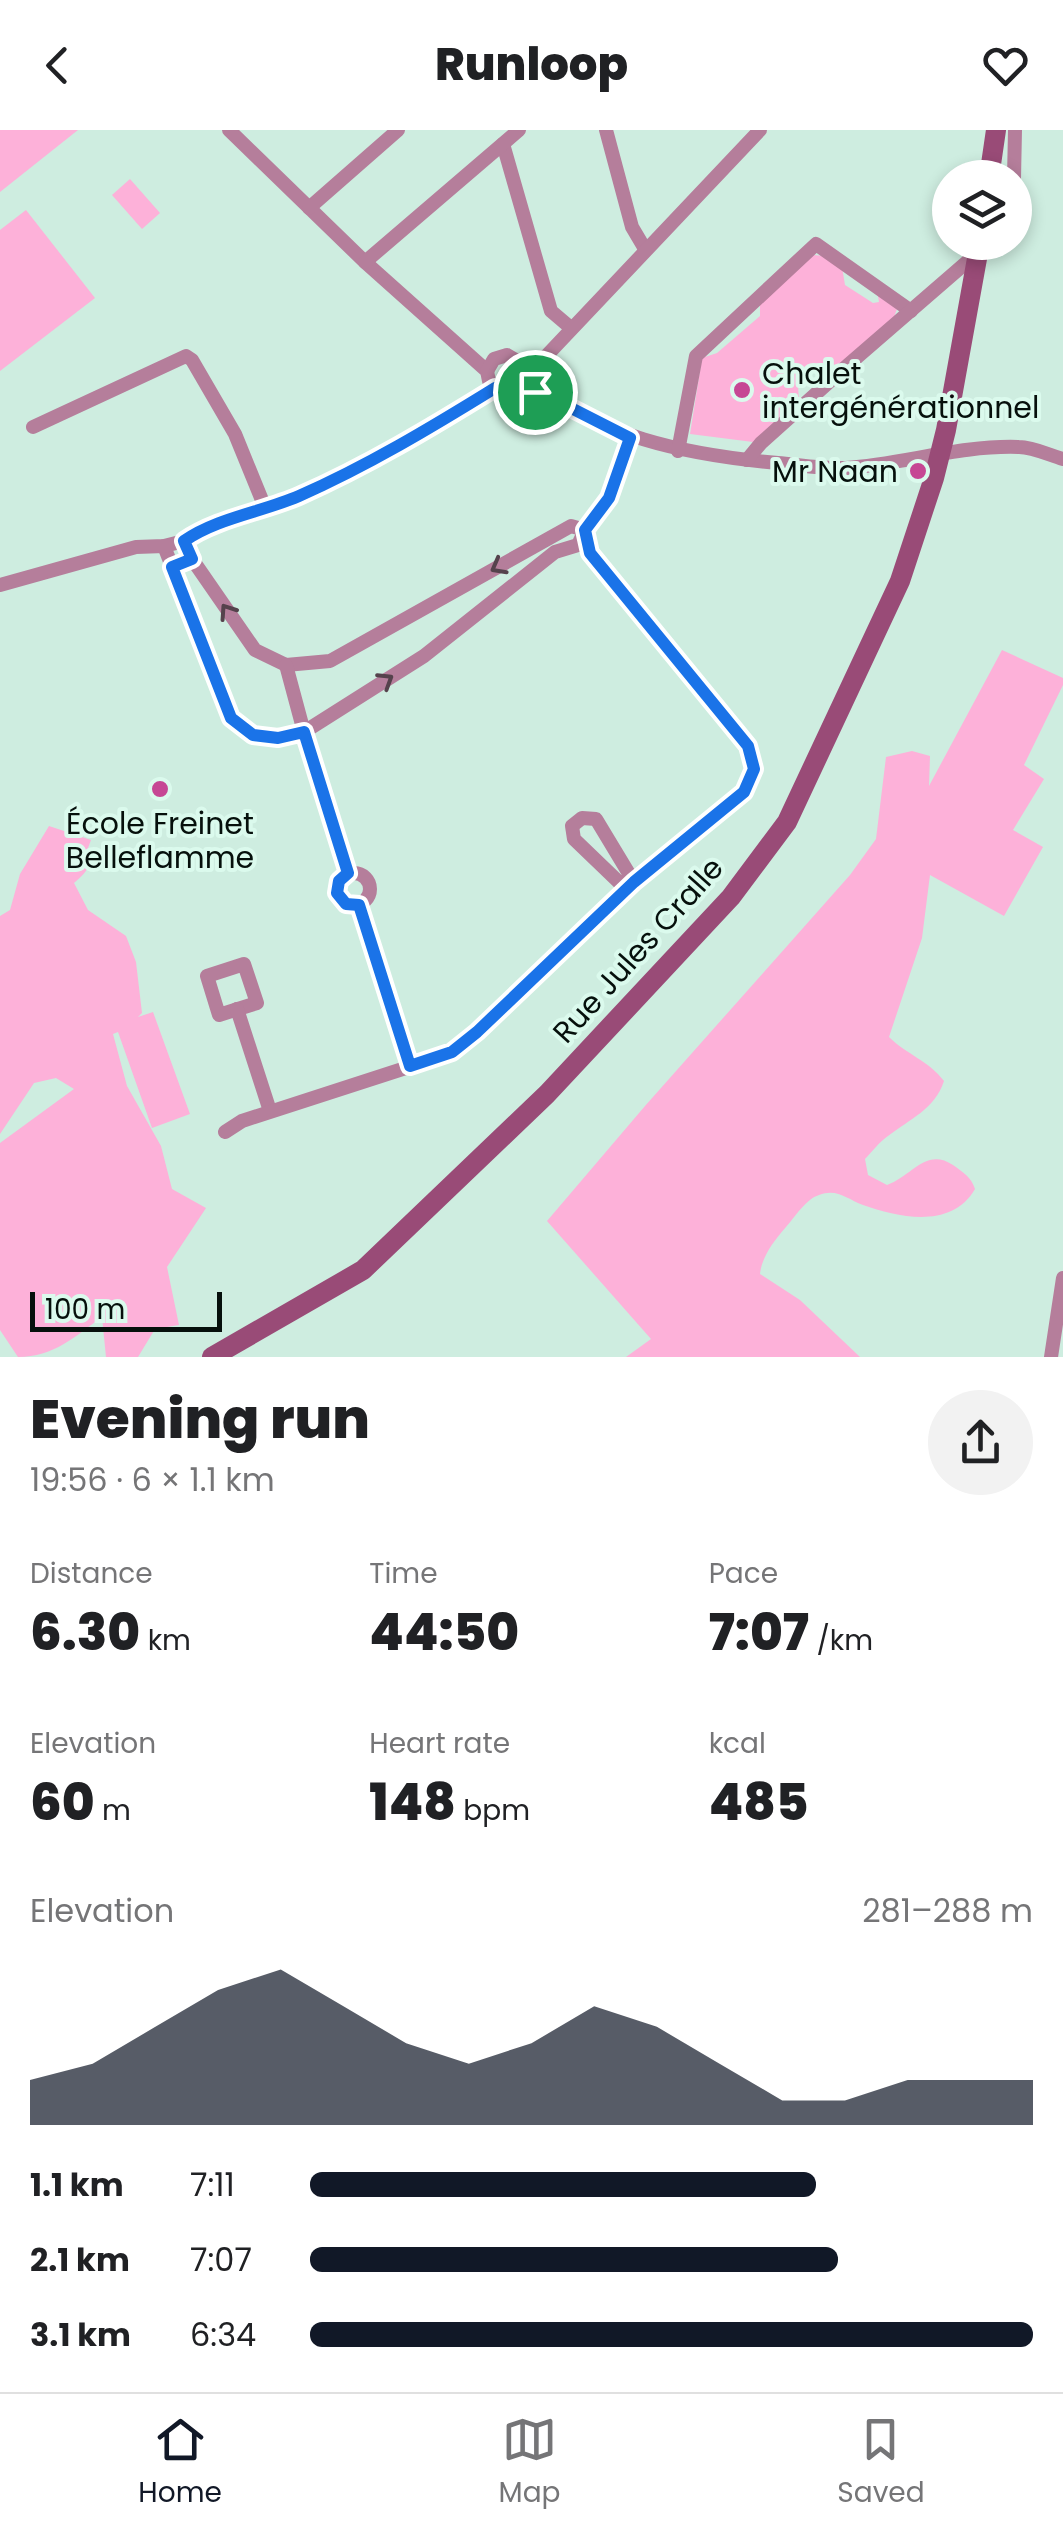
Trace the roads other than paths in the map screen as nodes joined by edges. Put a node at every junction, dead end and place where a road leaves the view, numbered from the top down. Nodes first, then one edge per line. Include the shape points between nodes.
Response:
1 (230, 130) edge
2 (398, 130) edge
3 (519, 130) edge
4 (606, 130) edge
5 (996, 130) edge
6 (1015, 130) edge
7 (753, 132) edge
8 (504, 144) junction
9 (992, 160) edge
10 (1014, 160) edge
11 (309, 208) junction
12 (645, 249) junction
13 (967, 260) edge
14 (980, 260) edge
15 (365, 262) junction
16 (911, 311) junction
17 (570, 328) junction
18 (487, 371) junction
19 (521, 378) junction
20 (495, 388) junction
21 (32, 427) dead end
22 (630, 438) junction
23 (678, 450) junction
24 (940, 453) junction
25 (1063, 458) edge
26 (747, 460) junction
27 (266, 510) junction
28 (585, 530) junction
29 (184, 541) junction
30 (164, 546) junction
31 (192, 559) junction
32 (172, 567) junction
33 (0, 585) edge
34 (286, 665) junction
35 (304, 732) junction
36 (348, 873) junction
37 (630, 886) junction
38 (359, 905) junction
39 (237, 1009) dead end
40 (410, 1066) junction
41 (270, 1111) junction
42 (225, 1132) dead end
43 (1063, 1278) edge
44 (212, 1357) edge
45 (1051, 1357) edge

1 - 11 street
2 - 11 street
3 - 8 street
4 - 12 street via 632,226
5 - 9 street
6 - 10 street
7 - 12 street
8 - 15 street
8 - 17 street via 552,311
11 - 15 street
12 - 17 street
13 - 16 street
14 - 24 street, Rue Jules Cralle
15 - 18 street
16 - 23 street via 816,244 696,356
16 - 26 street
17 - 19 street
18 - 19 street via 507,355 519,362
18 - 20 street
19 - 20 street via 504,391
19 - 22 street
20 - 27 street via 347,475
21 - 27 street via 186,356 236,434
22 - 23 street
22 - 28 street via 609,498
23 - 26 street
24 - 25 street via 1023,447
24 - 26 street via 844,468
24 - 44 street, Rue Jules Cralle via 900,581 787,822 731,897 546,1094 363,1270
27 - 29 street
28 -> 34 street via 571,526 330,661
35 -> 28 street via 424,656 555,552 578,544
28 - 37 street via 590,553 748,746 754,769 744,792
29 - 30 street
29 - 31 street
30 - 32 street
30 - 33 street via 136,547
31 - 32 street
34 -> 31 street via 256,650
32 - 35 street via 231,718 253,735
34 - 35 street
35 - 36 street
36 - 38 street via 337,893 346,904
36 - 38 street via 370,884
37 - 37 street via 596,819 572,826 574,839
37 - 40 street via 452,1052
38 - 40 street
39 - 41 street
40 - 41 street
41 - 42 street
43 - 45 street

